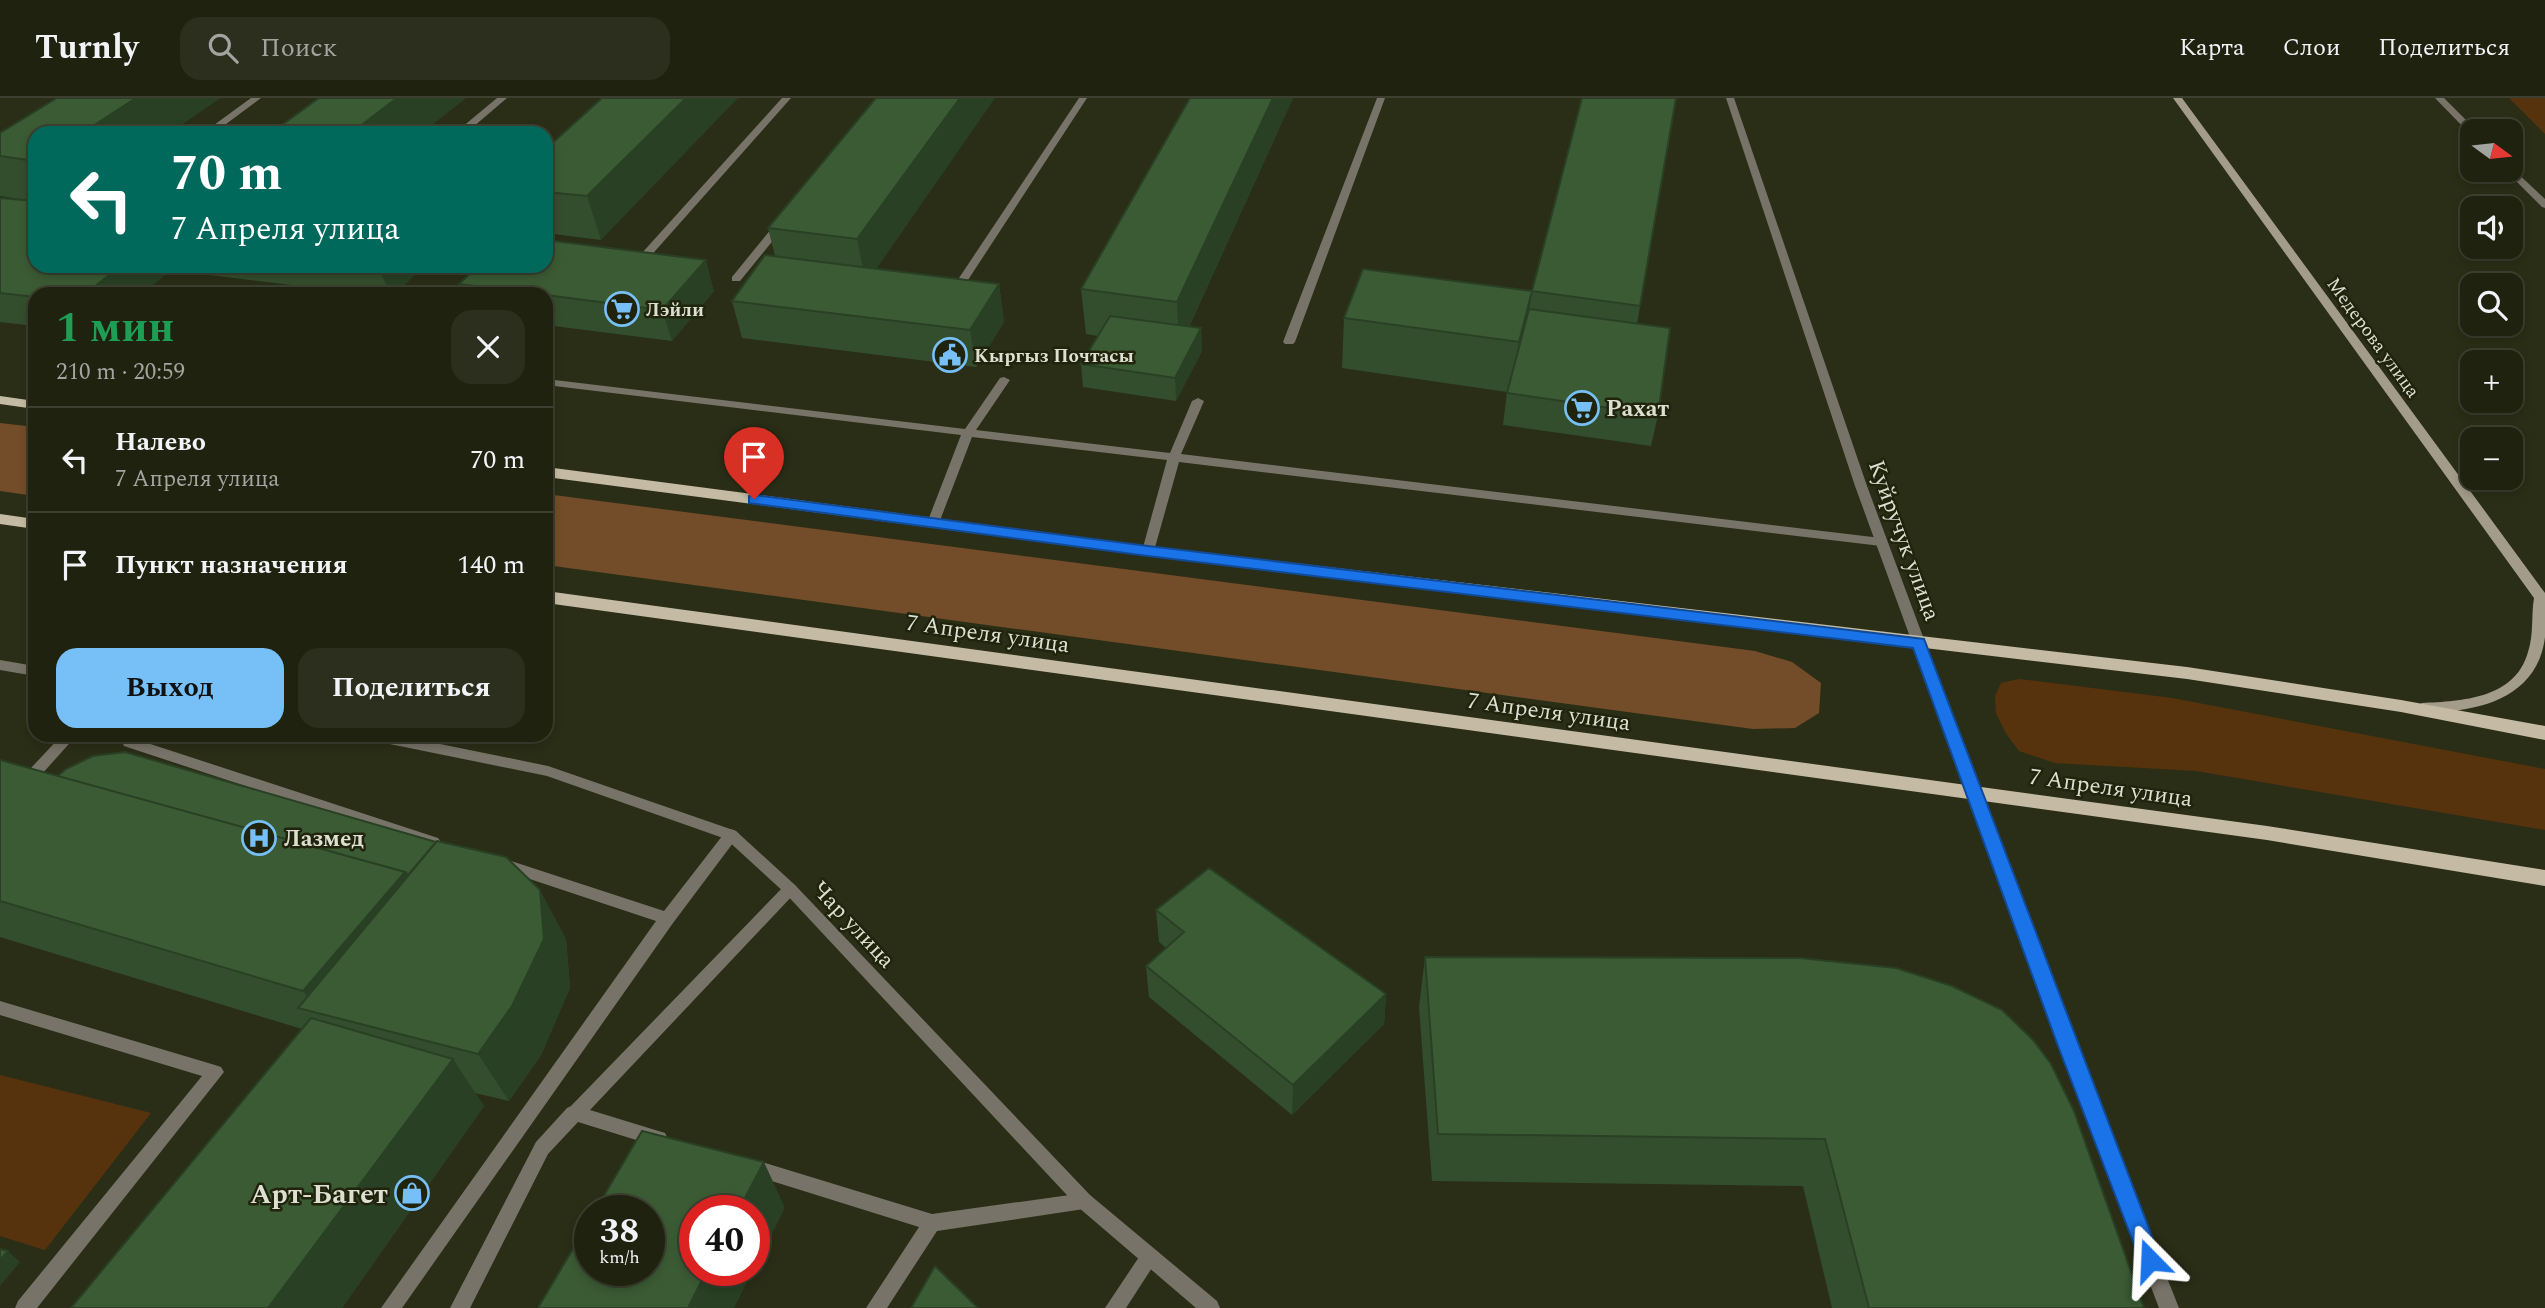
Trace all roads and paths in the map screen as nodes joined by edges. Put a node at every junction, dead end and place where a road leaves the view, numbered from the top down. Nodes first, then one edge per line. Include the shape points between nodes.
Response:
1 (257, 98) edge
2 (503, 98) edge
3 (787, 98) edge
4 (1083, 98) edge
5 (1381, 98) edge
6 (1730, 98) edge
7 (2177, 98) edge
8 (2439, 98) edge
9 (2460, 119) edge
10 (218, 126) edge
11 (469, 126) edge
12 (2522, 182) edge
13 (2545, 205) edge
14 (789, 215) edge
15 (635, 266) edge
16 (736, 279) dead end
17 (962, 281) edge
18 (1289, 342) dead end
19 (1004, 380) dead end
20 (553, 383) edge
21 (0, 400) edge
22 (1198, 401) dead end
23 (28, 404) edge
24 (968, 432) junction
25 (1174, 457) junction
26 (553, 473) edge
27 (0, 519) edge
28 (28, 523) edge
29 (933, 523) junction
30 (1881, 542) junction
31 (1148, 551) junction
32 (553, 598) edge
33 (2543, 601) edge
34 (1919, 643) junction
35 (0, 665) edge
36 (28, 670) edge
37 (2411, 708) junction
38 (2545, 733) edge
39 (64, 742) edge
40 (129, 742) dead end
41 (405, 742) edge
42 (1975, 794) junction
43 (0, 811) edge
44 (731, 835) junction
45 (443, 845) edge
46 (483, 858) edge
47 (2545, 878) edge
48 (790, 889) junction
49 (667, 918) junction
50 (0, 1009) edge
51 (573, 1113) junction
52 (680, 1145) edge
53 (733, 1161) edge
54 (1084, 1201) junction
55 (932, 1223) junction
56 (1150, 1257) junction
57 (25, 1308) edge
58 (391, 1308) edge
59 (460, 1308) edge
60 (876, 1308) edge
61 (1115, 1308) edge
62 (1210, 1308) edge
63 (2169, 1308) edge

1 - 10 street
2 - 11 street
3 - 15 street
4 - 17 street
5 - 18 street
6 - 30 street, Куйручук улица
7 - 33 main road, Медерова улица
8 - 9 street
12 - 13 street
14 - 16 street
19 - 24 street
20 - 24 street
21 - 23 main road
22 - 25 street
24 - 25 street
24 - 29 street
25 - 30 street
25 - 31 street
26 - 29 main road
27 - 28 main road
29 - 31 main road
30 - 34 street, Куйручук улица
31 - 34 main road
32 - 42 main road, 7 Апреля улица
33 - 37 main road, Медерова улица via 2544,631 2535,663 2513,691 2486,702
34 - 37 main road via 2187,673
34 - 42 street, Куйручук улица
35 - 36 street
37 - 38 main road
39 - 43 street
40 - 45 street
41 - 44 street, Чар улица via 548,771
42 - 47 main road, 7 Апреля улица via 2267,833
42 - 63 street, Куйручук улица
44 - 48 street, Чар улица
44 - 49 street
46 - 49 street
48 - 51 street
48 - 54 street, Чар улица
49 - 58 street
50 - 57 street via 215,1072
51 - 52 street
51 - 59 street via 541,1148
53 - 55 street
54 - 55 street
54 - 56 street, Чар улица
55 - 60 street
56 - 61 street
56 - 62 street, Чар улица

